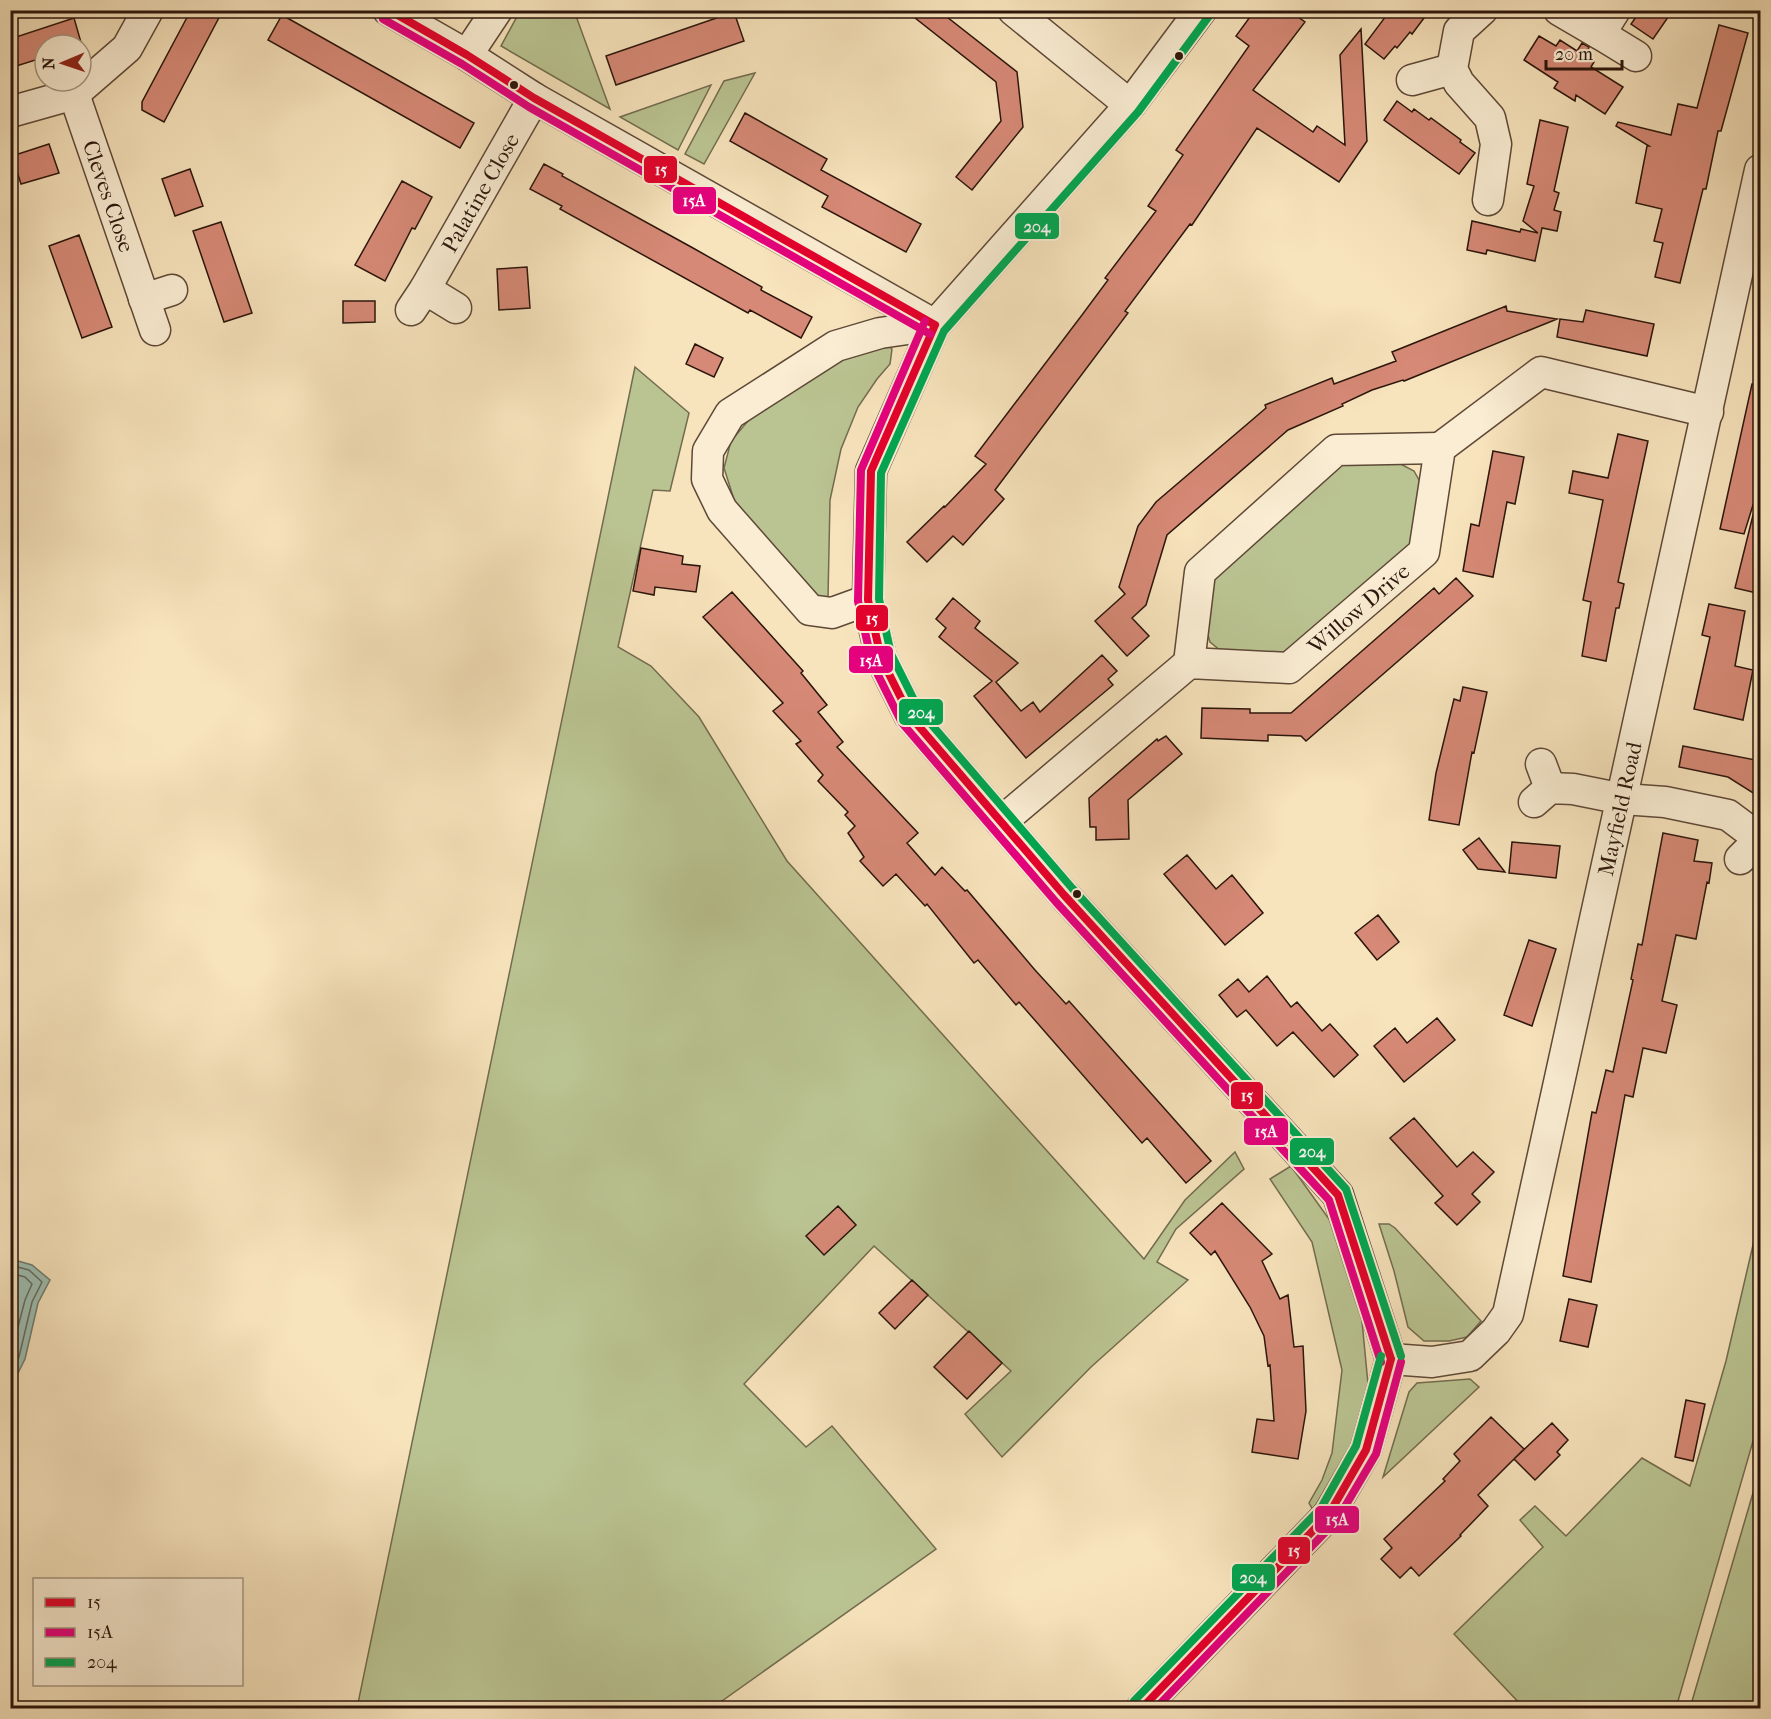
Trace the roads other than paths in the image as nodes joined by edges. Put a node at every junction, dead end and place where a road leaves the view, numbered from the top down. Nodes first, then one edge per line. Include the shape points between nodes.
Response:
1 (148, 10) edge
2 (388, 10) edge
3 (497, 10) edge
4 (1013, 10) edge
5 (1201, 10) edge
6 (1482, 10) edge
7 (1559, 10) edge
8 (1608, 22) edge
9 (467, 55) junction
10 (1636, 56) dead end
11 (1452, 69) junction
12 (1412, 80) dead end
13 (74, 94) junction
14 (534, 98) junction
15 (1130, 105) junction
16 (10, 112) edge
17 (1761, 171) edge
18 (1486, 199) dead end
19 (172, 290) dead end
20 (144, 299) junction
21 (456, 308) dead end
22 (935, 325) junction
23 (154, 330) dead end
24 (1708, 412) junction
25 (1440, 448) junction
26 (868, 600) junction
27 (1189, 663) junction
28 (1542, 785) dead end
29 (1623, 799) junction
30 (1001, 822) junction
31 (1753, 846) edge
32 (1390, 1359) junction
33 (1142, 1708) edge

1 - 13 street via 127,48
2 - 9 street
3 - 9 street
4 - 15 street
5 - 15 street
6 - 11 street via 1459,31
7 - 8 street
8 - 10 street
9 - 14 street
11 - 12 street
11 - 18 street via 1459,83 1490,118 1497,144
13 - 16 street
13 - 20 street, Cleves Close
14 - 21 street, Palatine Close via 418,299
14 - 22 street
15 - 22 street
17 - 24 street, Mayfield Road
19 - 20 street
20 - 23 street, Cleves Close
22 - 26 street via 871,471
22 - 26 street via 880,333 836,346 730,414 708,451 707,479 722,510 810,610 832,613
24 - 25 street via 1541,372
24 - 29 street, Mayfield Road
25 - 27 street via 1336,450 1200,572
25 - 27 street, Willow Drive via 1424,552 1290,668
26 - 30 street via 881,658 910,716
27 - 30 street
28 - 29 street
29 - 31 street via 1665,802 1728,815
29 - 32 street, Mayfield Road via 1508,1314 1470,1356 1432,1362
30 - 32 street via 1338,1195
32 - 33 street via 1366,1449 1329,1514

